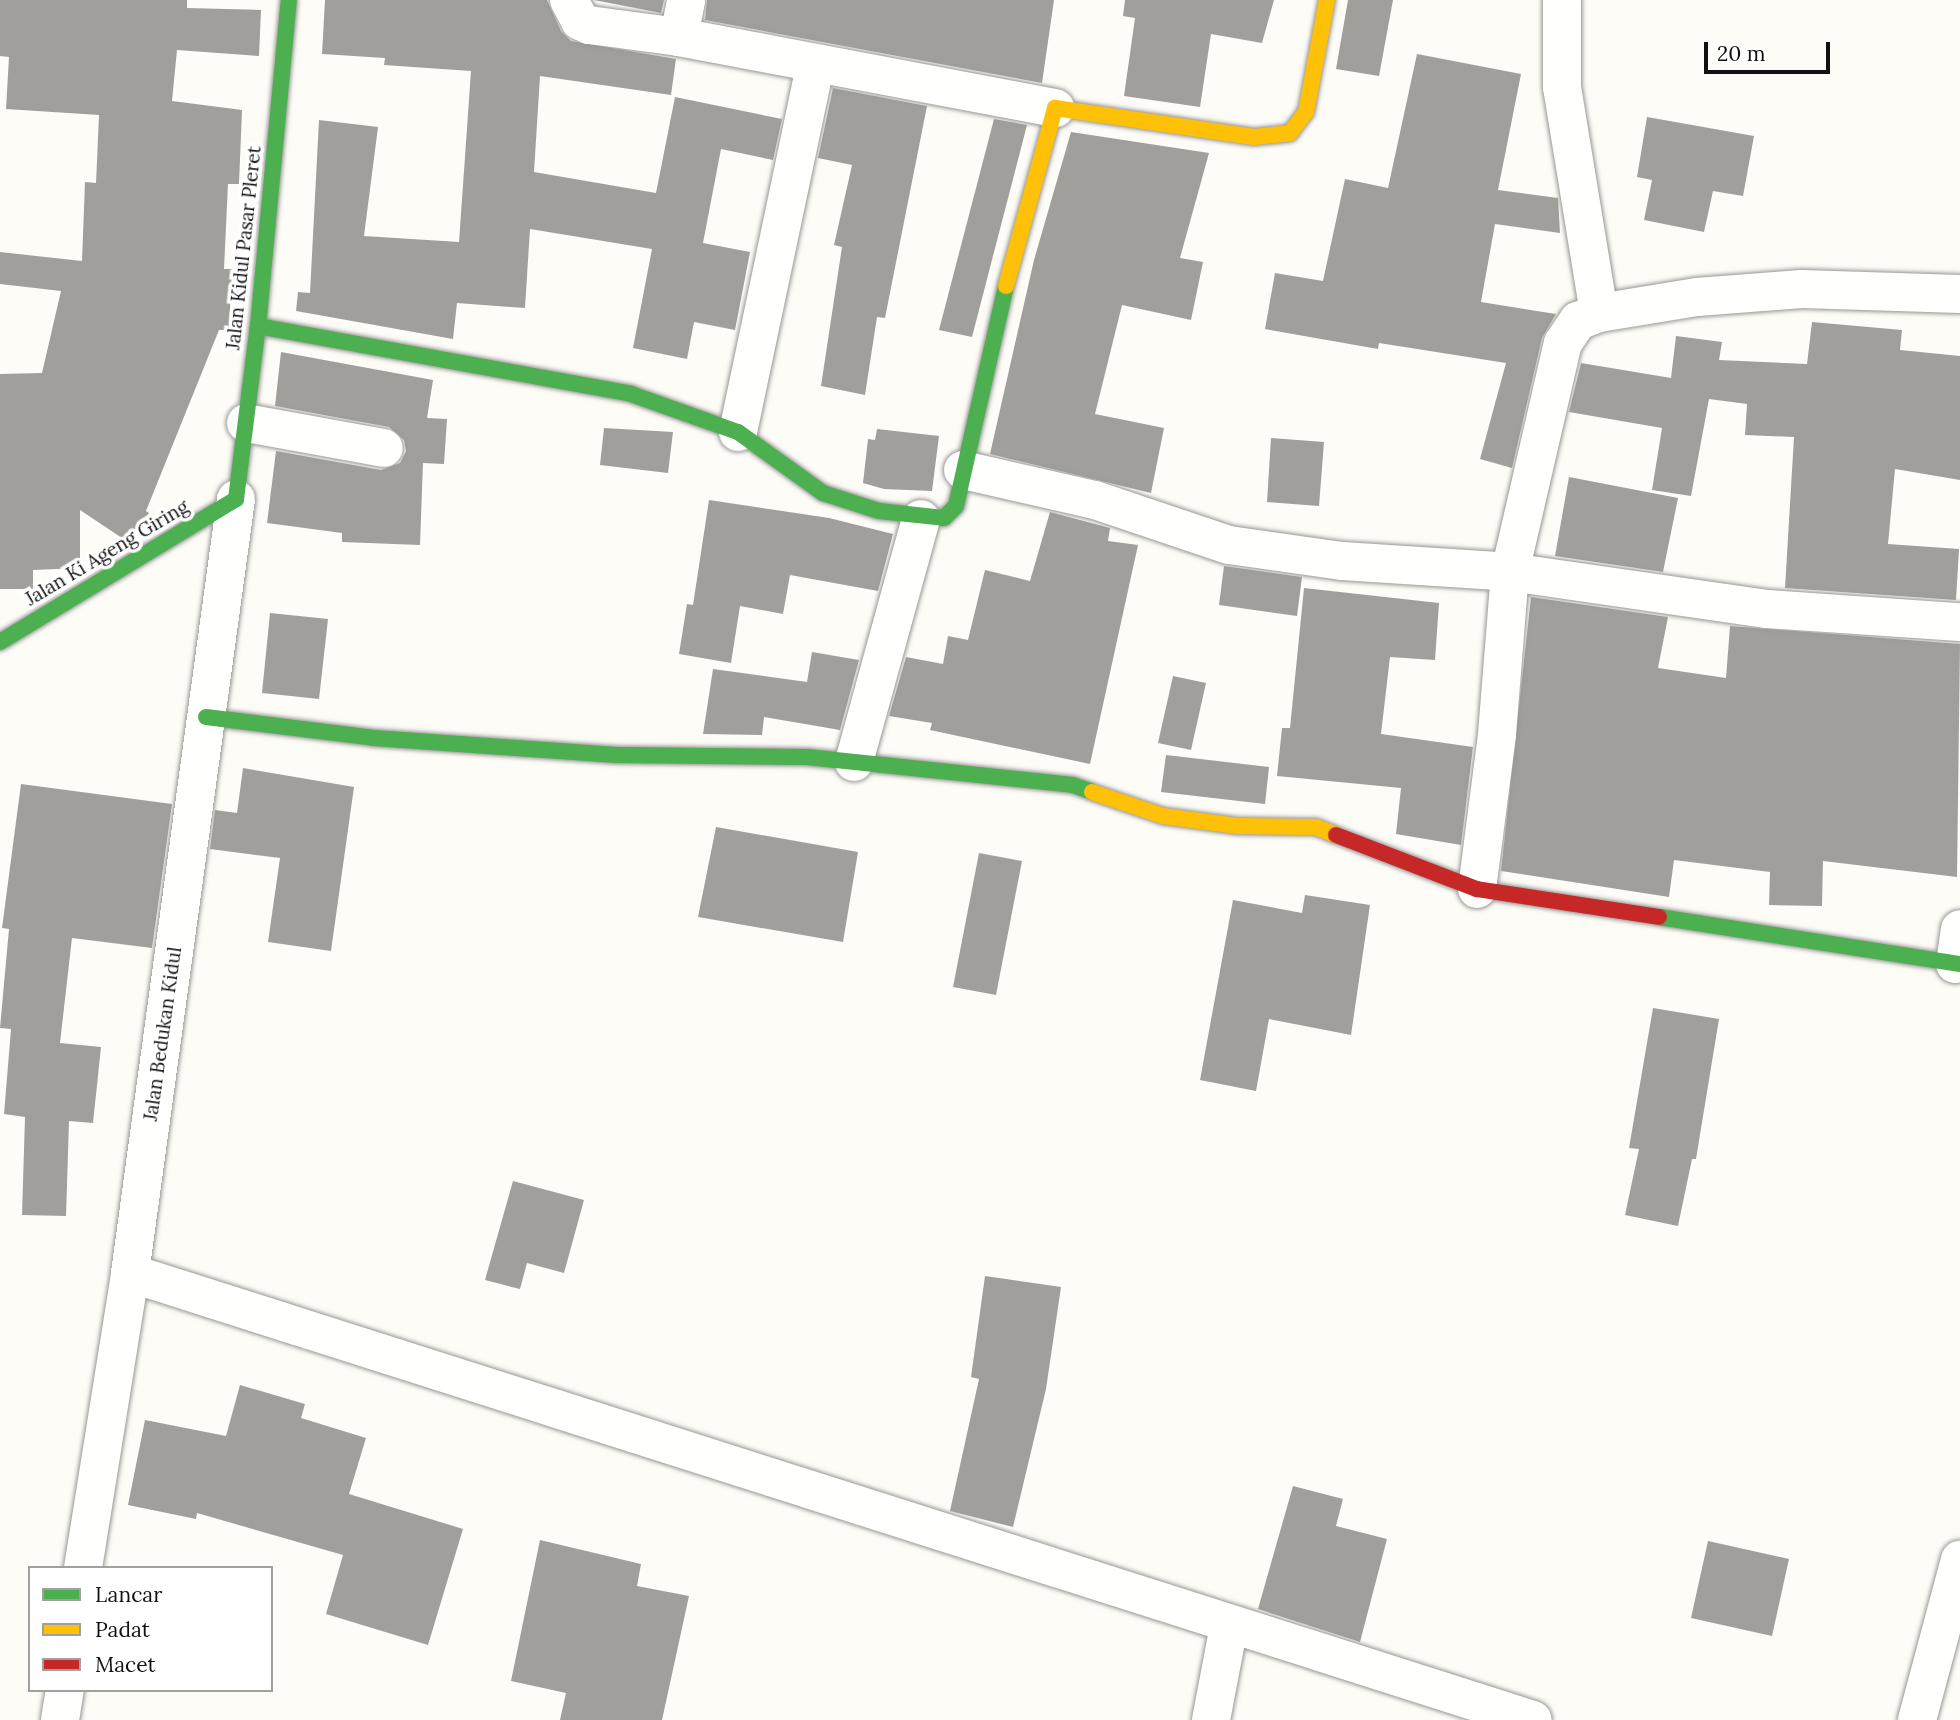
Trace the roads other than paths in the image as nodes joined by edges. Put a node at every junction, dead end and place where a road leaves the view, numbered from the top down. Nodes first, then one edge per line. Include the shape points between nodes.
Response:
1 (289, 0) edge
2 (569, 0) edge
3 (686, 0) edge
4 (1327, 0) edge
5 (1562, 0) edge
6 (679, 37) junction
7 (815, 66) junction
8 (1055, 108) junction
9 (1960, 294) edge
10 (1598, 313) junction
11 (258, 326) junction
12 (246, 423) junction
13 (738, 432) junction
14 (384, 448) dead end
15 (963, 470) junction
16 (236, 499) junction
17 (921, 519) junction
18 (1510, 572) junction
19 (1960, 622) edge
20 (0, 642) edge
21 (206, 717) junction
22 (854, 762) junction
23 (1477, 889) junction
24 (1958, 952) edge
25 (130, 1273) junction
26 (1960, 1560) edge
27 (83, 1566) edge
28 (1229, 1626) junction
29 (65, 1692) edge
30 (61, 1720) edge
31 (1211, 1720) edge
32 (1533, 1720) edge
33 (1917, 1720) edge

1 - 11 street, Jalan Kidul Pasar Pleret
2 - 6 street via 580,21 589,25
3 - 6 street
4 - 8 street via 1306,112 1290,132 1254,137
5 - 10 street via 1562,87
6 - 7 street
7 - 8 street
7 - 13 street
8 - 15 street via 1013,255
9 - 10 street via 1802,289 1697,297
10 - 18 street via 1578,321 1563,343
11 - 12 street, Jalan Kidul Pasar Pleret
11 - 13 street via 631,394
12 - 14 street
12 - 16 street, Jalan Kidul Pasar Pleret
13 - 17 street via 822,493
15 - 17 street via 956,506 944,518
15 - 18 street via 1095,500 1229,545 1342,561
16 - 20 street, Jalan Ki Ageng Giring
16 - 21 street, Jalan Bedukan Kidul
17 - 22 street
18 - 19 street via 1767,610
18 - 23 street via 1497,734
21 - 22 street via 374,738 616,755 807,757
21 - 25 street, Jalan Bedukan Kidul
22 - 23 street via 1073,785 1163,816 1237,826 1316,827
23 - 24 street
25 - 27 street, Jalan Bedukan Kidul
25 - 28 street
26 - 33 street
28 - 31 street
28 - 32 street
29 - 30 street

